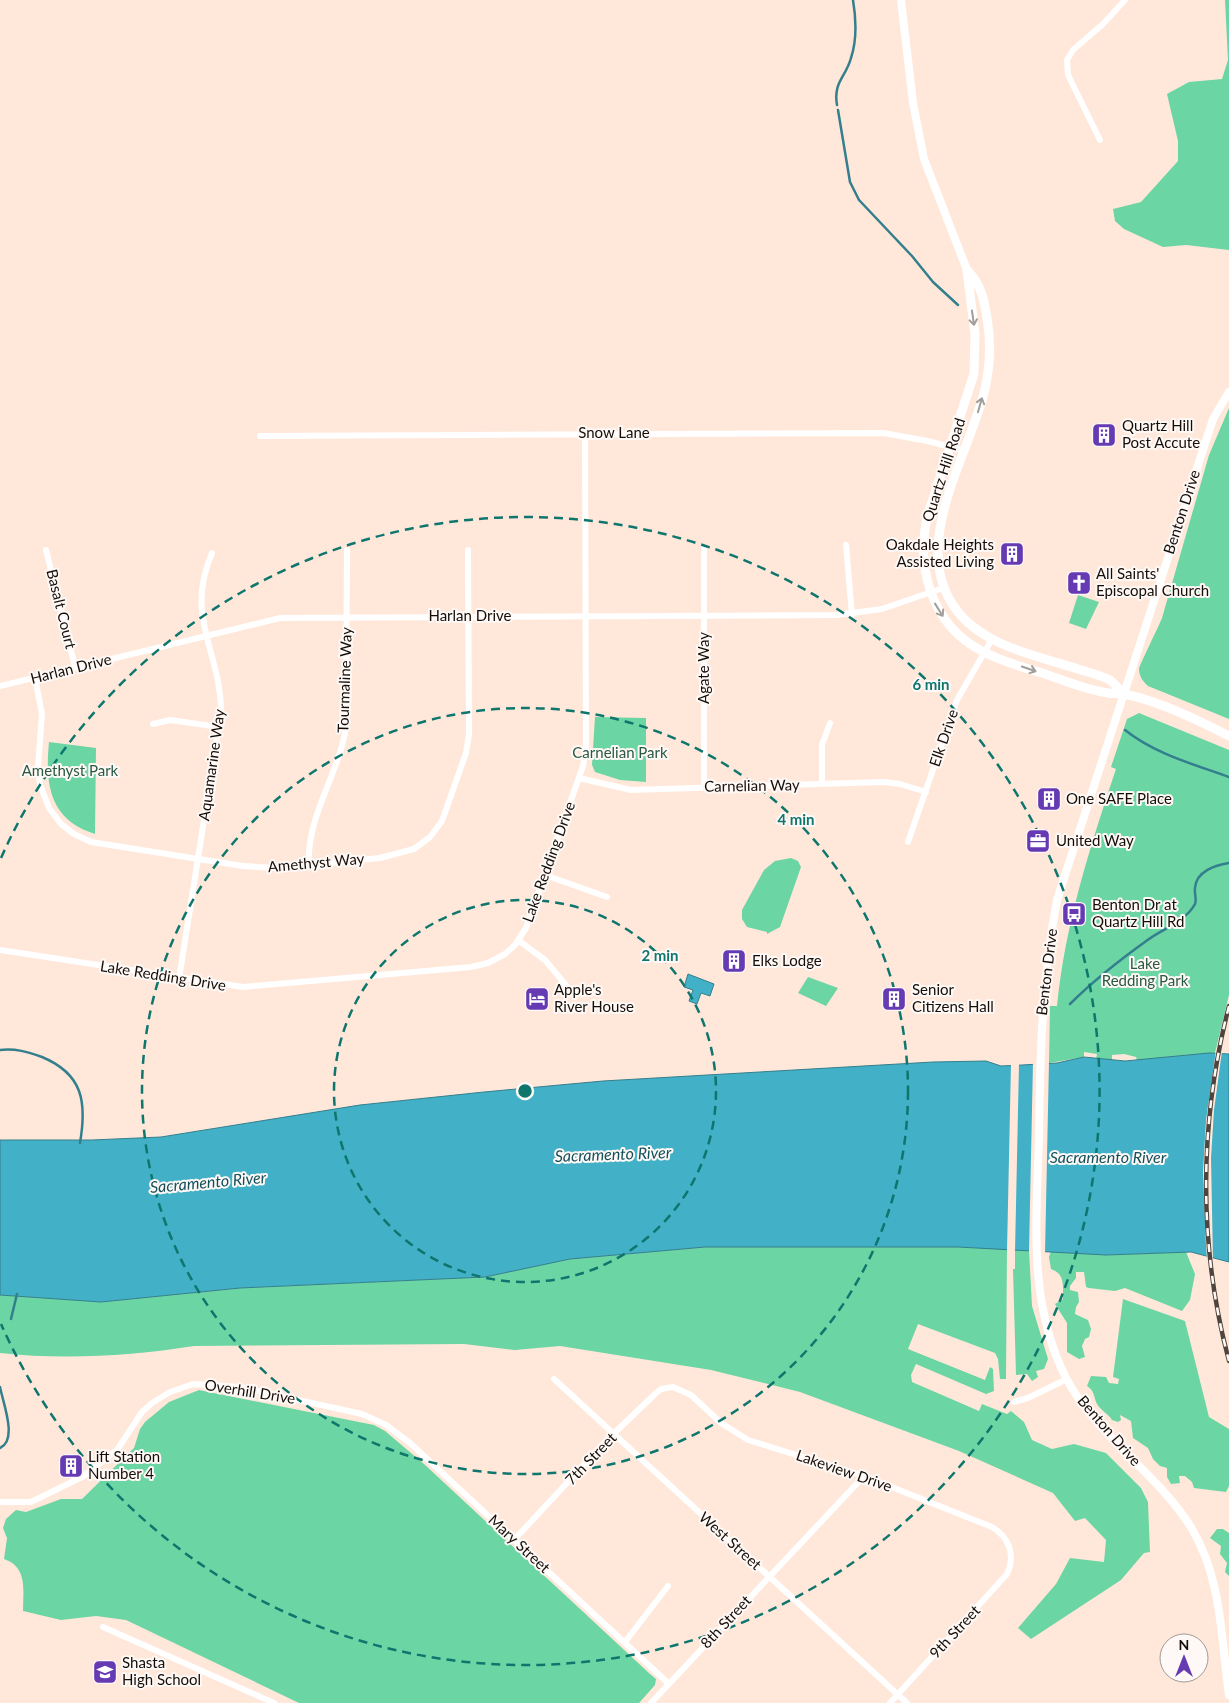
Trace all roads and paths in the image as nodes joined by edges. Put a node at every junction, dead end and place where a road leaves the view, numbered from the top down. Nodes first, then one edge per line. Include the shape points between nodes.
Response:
1 (901, 0) edge
2 (1125, 0) edge
3 (1100, 140) dead end
4 (967, 270) junction
5 (1229, 392) edge
6 (585, 433) junction
7 (260, 436) dead end
8 (950, 446) junction
9 (965, 451) junction
10 (846, 545) dead end
11 (704, 549) dead end
12 (46, 550) dead end
13 (347, 550) dead end
14 (468, 550) dead end
15 (212, 553) dead end
16 (944, 588) junction
17 (931, 592) junction
18 (852, 615) junction
19 (469, 616) junction
20 (586, 616) junction
21 (703, 616) junction
22 (347, 617) junction
23 (206, 634) junction
24 (992, 640) junction
25 (983, 652) junction
26 (75, 668) junction
27 (35, 678) junction
28 (0, 686) edge
29 (1123, 694) junction
30 (830, 722) dead end
31 (153, 724) dead end
32 (219, 728) junction
33 (1229, 736) edge
34 (579, 778) junction
35 (822, 784) junction
36 (704, 787) junction
37 (926, 792) junction
38 (908, 842) dead end
39 (197, 858) junction
40 (309, 865) junction
41 (545, 875) junction
42 (607, 897) dead end
43 (518, 940) junction
44 (0, 950) edge
45 (178, 979) junction
46 (575, 996) dead end
47 (554, 1379) dead end
48 (1067, 1379) junction
49 (673, 1387) joint
50 (1014, 1402) dead end
51 (362, 1414) joint
52 (614, 1435) junction
53 (864, 1476) junction
54 (0, 1502) edge
55 (514, 1540) junction
56 (1011, 1556) joint
57 (769, 1576) junction
58 (668, 1586) dead end
59 (102, 1627) dead end
60 (625, 1642) junction
61 (669, 1684) junction
62 (897, 1694) junction
63 (1229, 1695) edge
64 (274, 1703) edge
65 (651, 1703) edge
66 (890, 1703) edge
67 (907, 1703) edge

1 - 4 street, Quartz Hill Road via 913,103 924,159
2 - 3 street via 1073,50 1067,60 1068,75
4 -> 8 main road, Quartz Hill Road via 975,334 974,374
9 -> 4 main road, Quartz Hill Road via 985,388 989,355 988,324 981,289
5 - 29 street, Benton Drive via 1213,419
6 - 7 street, Snow Lane
6 - 8 street, Snow Lane via 883,433
6 - 20 street, Lake Redding Drive
8 - 9 street, Snow Lane
8 - 17 main road, Quartz Hill Road via 923,536 923,568
9 - 16 main road, Quartz Hill Road via 938,534 937,559
10 - 18 street
11 - 21 street, Agate Way
12 - 26 street, Basalt Court
13 - 22 street, Tourmaline Way
14 - 19 street, Amethyst Way
15 - 23 street, Aquamarine Way via 200,593
16 - 17 street, Harlan Drive
16 - 24 main road, Quartz Hill Road via 961,616
17 - 18 street, Harlan Drive
17 -> 25 main road, Quartz Hill Road via 946,620 961,637
18 - 21 street, Harlan Drive
19 - 20 street, Harlan Drive
19 - 22 street, Harlan Drive
19 - 40 street, Amethyst Way via 468,739 450,801 439,826 421,845 397,855
20 - 21 street, Harlan Drive
20 - 34 street, Lake Redding Drive via 586,746
21 - 36 street, Agate Way
22 - 23 street, Harlan Drive via 280,618
22 - 40 street, Tourmaline Way via 344,737 313,827 308,848
23 - 26 street, Harlan Drive
23 - 32 street, Aquamarine Way via 221,700
24 - 25 street, Elk Drive
24 - 29 main road, Quartz Hill Road via 1109,680
25 -> 29 main road, Quartz Hill Road via 1091,689
25 - 37 street, Elk Drive via 952,714
26 - 27 street, Harlan Drive
27 - 28 street, Harlan Drive
27 - 39 street, Amethyst Way via 42,714 38,775 42,795 54,816 70,832 91,842
29 - 33 main road, Quartz Hill Road via 1174,711
29 - 48 street, Benton Drive via 1057,900 1047,958 1041,1030 1038,1277 1047,1331
30 - 35 street via 822,745
31 - 32 street via 170,720
32 - 39 street, Aquamarine Way
34 - 36 street, Carnelian Way via 625,790
34 - 41 street, Lake Redding Drive
35 - 36 street, Carnelian Way
35 - 37 street, Carnelian Way via 891,782
37 - 38 street, Elk Drive
39 - 40 street, Amethyst Way via 252,868
39 - 45 street, Aquamarine Way
41 - 42 street
41 - 43 street, Lake Redding Drive via 528,924
43 - 45 street, Lake Redding Drive via 499,958 471,968 248,987
43 - 46 street via 545,960
44 - 45 street, Lake Redding Drive
47 - 52 street, West Street
48 - 50 street
48 - 63 street, Benton Drive via 1089,1413 1164,1492 1192,1530 1216,1591
49 - 52 street, 7th Street via 655,1394
49 - 53 street, Lakeview Drive via 691,1394 721,1422 748,1440
51 - 54 street, Overhill Drive via 239,1387 193,1384 152,1403 116,1450 82,1477 31,1502
51 - 55 street, Mary Street via 396,1431
52 - 55 street, 7th Street
52 - 57 street, West Street
53 - 56 street, Lakeview Drive via 992,1527 1008,1542
53 - 57 street, 8th Street
55 - 60 street, Mary Street
56 - 62 street, 9th Street via 1010,1567 1003,1579
57 - 61 street, 8th Street
57 - 62 street, West Street
58 - 60 street
59 - 64 street
60 - 61 street, Mary Street
61 - 65 street, 8th Street
62 - 66 street, 9th Street
62 - 67 street, West Street

